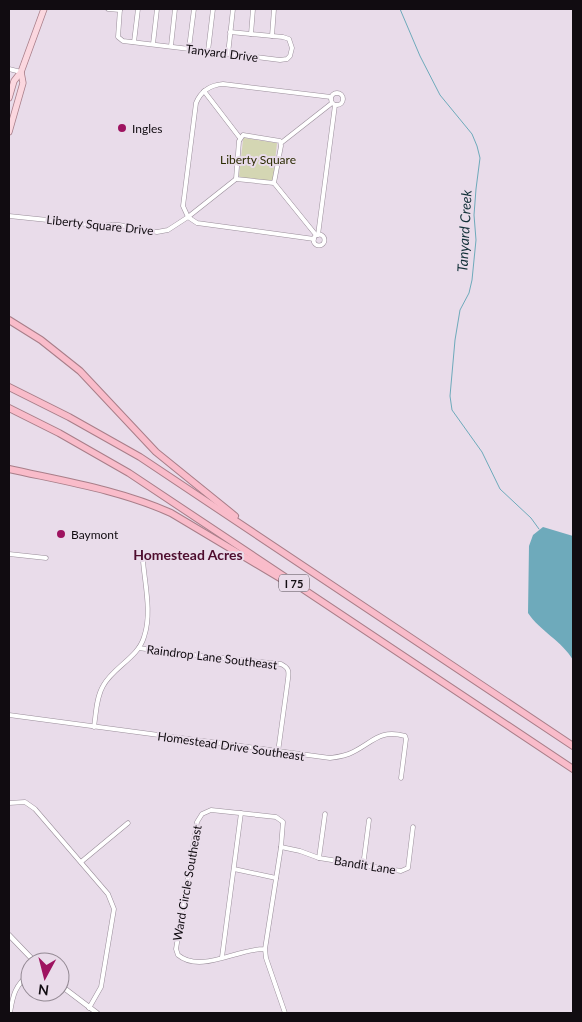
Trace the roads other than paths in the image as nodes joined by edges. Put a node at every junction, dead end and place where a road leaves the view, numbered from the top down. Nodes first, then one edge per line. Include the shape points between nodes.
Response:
1 (44, 9) edge
2 (108, 9) edge
3 (138, 9) edge
4 (157, 9) edge
5 (175, 9) edge
6 (194, 9) edge
7 (213, 9) edge
8 (233, 9) edge
9 (253, 9) edge
10 (274, 9) edge
11 (120, 10) edge
12 (230, 32) junction
13 (251, 34) junction
14 (272, 36) junction
15 (134, 42) junction
16 (153, 44) junction
17 (171, 46) junction
18 (189, 48) junction
19 (208, 51) junction
20 (228, 54) junction
21 (9, 69) edge
22 (21, 72) junction
23 (204, 91) junction
24 (331, 97) junction
25 (9, 98) edge
26 (334, 104) junction
27 (9, 132) edge
28 (240, 138) junction
29 (281, 143) junction
30 (236, 179) junction
31 (274, 183) junction
32 (9, 216) edge
33 (188, 217) junction
34 (316, 236) junction
35 (9, 320) edge
36 (9, 387) edge
37 (9, 408) edge
38 (9, 469) edge
39 (251, 530) junction
40 (9, 554) edge
41 (46, 558) dead end
42 (143, 561) dead end
43 (320, 600) junction
44 (139, 648) junction
45 (9, 715) edge
46 (94, 727) junction
47 (573, 746) edge
48 (278, 752) junction
49 (573, 769) edge
50 (401, 778) dead end
51 (9, 804) edge
52 (241, 813) junction
53 (325, 814) dead end
54 (369, 820) dead end
55 (128, 823) dead end
56 (413, 827) dead end
57 (281, 847) junction
58 (319, 858) junction
59 (81, 862) junction
60 (362, 866) junction
61 (234, 869) junction
62 (276, 878) junction
63 (9, 935) edge
64 (265, 949) junction
65 (25, 952) edge
66 (222, 957) junction
67 (20, 981) edge
68 (70, 993) edge
69 (89, 1008) junction
70 (10, 1011) edge
71 (97, 1013) edge
72 (285, 1013) edge

1 - 22 main road
2 - 11 street
3 - 15 street
4 - 16 street
5 - 17 street
6 - 18 street
7 - 19 street
8 - 12 street
9 - 13 street
10 - 14 street
11 - 15 street, Tanyard Drive via 119,39
12 - 13 street
12 - 20 street
13 - 14 street
14 - 20 street, Tanyard Drive via 289,40 292,48 287,59
15 - 16 street, Tanyard Drive
16 - 17 street, Tanyard Drive
17 - 18 street, Tanyard Drive
18 - 19 street, Tanyard Drive
19 - 20 street, Tanyard Drive
21 - 22 street
22 - 25 main road via 14,81
22 - 27 main road via 23,83
23 - 24 street via 223,84
23 - 28 street
23 - 33 street via 196,102 183,206
24 - 26 street
24 - 26 street via 336,93 343,97 342,103
26 - 29 street
26 - 34 street
28 - 29 street via 243,135 278,139
28 - 30 street
29 - 31 street
30 - 31 street
30 - 33 street, Liberty Square Drive
31 - 34 street
32 - 33 street, Liberty Square Drive via 138,227 157,232 168,230
33 - 34 street via 197,223
35 - 39 highway via 80,371 149,445
36 - 39 highway, I 75 via 109,438
37 - 43 highway, I 75 via 129,474
38 - 43 highway via 155,506
39 - 47 highway, I 75
40 - 41 street
42 - 44 street via 147,615
43 - 49 highway, I 75
44 - 46 street via 103,684
44 - 48 street, Raindrop Lane Southeast via 286,666 289,671
45 - 46 street, Homestead Drive Southeast
46 - 48 street, Homestead Drive Southeast
48 - 50 street, Homestead Drive Southeast via 330,758 353,752 376,737 399,734 406,739
51 - 59 street via 25,802 36,809
52 - 57 street, Ward Circle Southeast via 281,820 284,826
52 - 61 street
52 - 66 street, Ward Circle Southeast via 211,810 199,817 176,949 178,955 192,962 202,963
53 - 58 street
54 - 60 street
55 - 59 street
56 - 60 street, Bandit Lane via 408,868 401,871
57 - 58 street, Bandit Lane
57 - 62 street, Ward Circle Southeast
58 - 60 street, Bandit Lane
59 - 69 street via 108,894 114,908 101,987
61 - 62 street
61 - 66 street
62 - 64 street, Ward Circle Southeast
63 - 65 street
64 - 66 street, Ward Circle Southeast via 254,948
64 - 72 street, Ward Circle Southeast
67 - 70 street via 14,990
68 - 69 street
69 - 71 street

